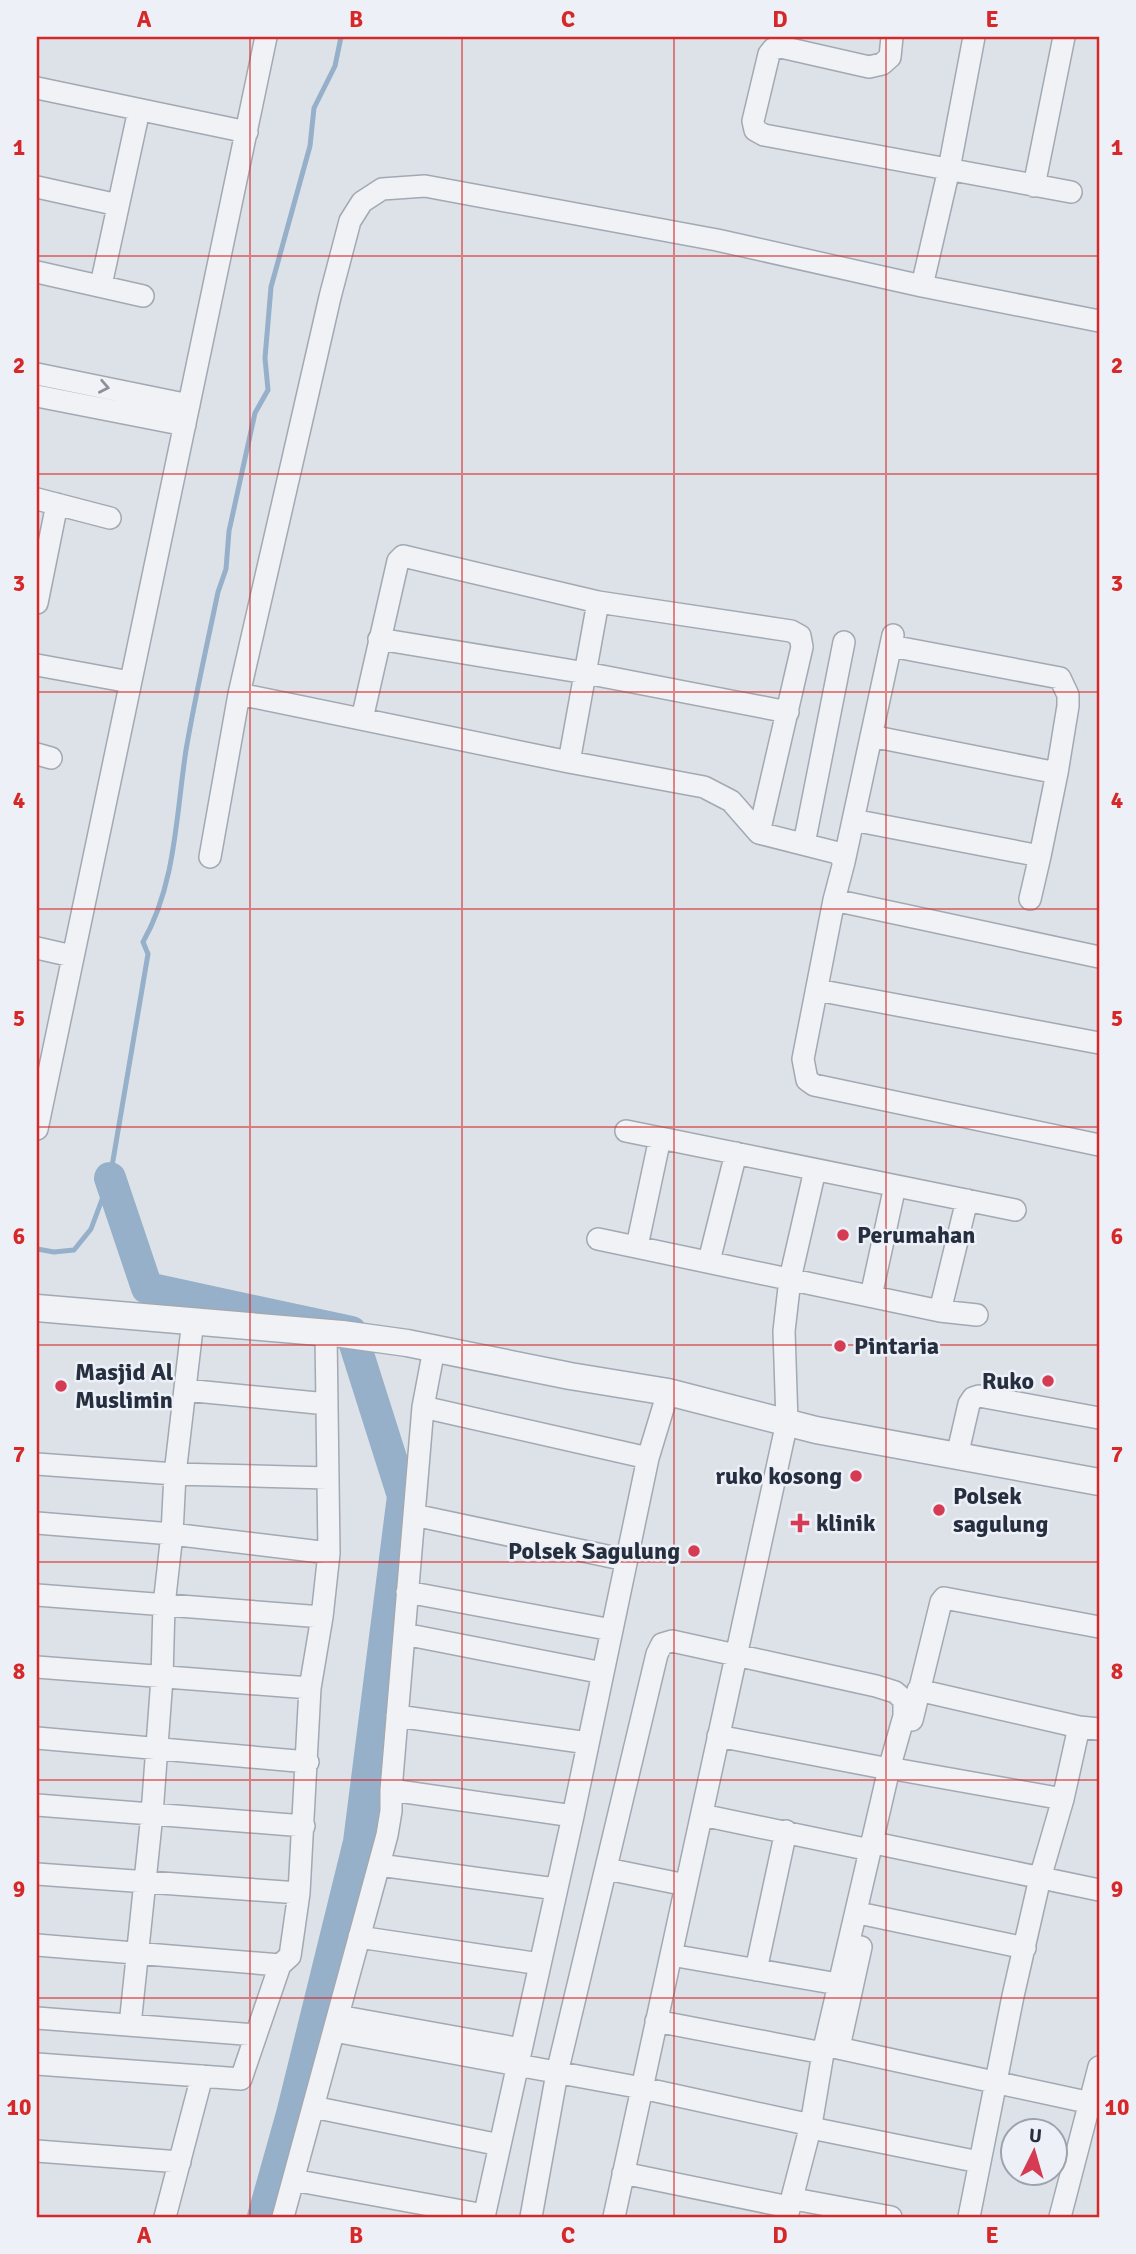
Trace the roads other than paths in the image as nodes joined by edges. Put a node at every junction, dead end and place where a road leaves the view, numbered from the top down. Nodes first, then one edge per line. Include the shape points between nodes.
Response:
1 (266, 37) edge
2 (892, 37) edge
3 (974, 37) edge
4 (1064, 37) edge
5 (37, 88) edge
6 (139, 110) junction
7 (247, 132) junction
8 (949, 169) junction
9 (1034, 186) junction
10 (37, 187) edge
11 (1071, 192) dead end
12 (118, 205) junction
13 (37, 272) edge
14 (101, 285) junction
15 (922, 286) junction
16 (144, 296) dead end
17 (1099, 321) edge
18 (37, 374) edge
19 (37, 396) edge
20 (187, 415) junction
21 (47, 502) edge
22 (110, 518) dead end
23 (39, 579) edge
24 (37, 603) edge
25 (598, 603) junction
26 (379, 639) junction
27 (844, 642) dead end
28 (37, 666) edge
29 (586, 673) junction
30 (130, 682) junction
31 (239, 694) junction
32 (788, 712) junction
33 (362, 719) junction
34 (871, 736) junction
35 (569, 762) junction
36 (1057, 774) junction
37 (853, 820) junction
38 (759, 833) junction
39 (804, 844) junction
40 (1041, 856) junction
41 (210, 857) dead end
42 (844, 862) junction
43 (1030, 899) dead end
44 (834, 900) junction
45 (37, 948) edge
46 (72, 956) junction
47 (1099, 957) edge
48 (817, 990) junction
49 (1099, 1043) edge
50 (37, 1129) edge
51 (626, 1131) dead end
52 (660, 1138) junction
53 (1099, 1146) edge
54 (736, 1153) junction
55 (816, 1170) junction
56 (895, 1186) junction
57 (967, 1200) junction
58 (1015, 1210) dead end
59 (598, 1239) dead end
60 (637, 1246) junction
61 (709, 1261) junction
62 (790, 1279) junction
63 (872, 1296) junction
64 (37, 1308) edge
65 (940, 1311) junction
66 (977, 1315) dead end
67 (193, 1320) junction
68 (334, 1334) junction
69 (434, 1349) junction
70 (185, 1390) junction
71 (668, 1392) junction
72 (327, 1404) junction
73 (423, 1407) junction
74 (1099, 1418) edge
75 (787, 1422) junction
76 (957, 1456) junction
77 (648, 1458) junction
78 (37, 1464) edge
79 (175, 1474) junction
80 (328, 1478) junction
81 (1099, 1482) edge
82 (414, 1515) junction
83 (37, 1523) edge
84 (173, 1534) junction
85 (329, 1553) junction
86 (626, 1560) junction
87 (407, 1592) junction
88 (37, 1595) edge
89 (164, 1605) junction
90 (322, 1617) junction
91 (1099, 1627) edge
92 (612, 1630) junction
93 (404, 1634) junction
94 (737, 1657) junction
95 (37, 1667) edge
96 (603, 1673) junction
97 (162, 1678) junction
98 (310, 1688) junction
99 (918, 1690) junction
100 (397, 1716) junction
101 (1089, 1728) edge
102 (718, 1735) junction
103 (37, 1738) edge
104 (588, 1743) junction
105 (156, 1747) junction
106 (308, 1762) junction
107 (895, 1769) junction
108 (391, 1790) junction
109 (1063, 1799) junction
110 (37, 1805) edge
111 (152, 1814) junction
112 (702, 1815) junction
113 (573, 1816) junction
114 (303, 1826) junction
115 (786, 1831) junction
116 (877, 1847) junction
117 (379, 1865) junction
118 (607, 1869) junction
119 (37, 1874) edge
120 (1040, 1878) junction
121 (144, 1882) junction
122 (686, 1885) junction
123 (556, 1889) junction
124 (1099, 1890) edge
125 (299, 1893) junction
126 (868, 1915) junction
127 (359, 1937) junction
128 (37, 1945) edge
129 (1025, 1948) junction
130 (137, 1954) junction
131 (671, 1955) junction
132 (540, 1964) junction
133 (280, 1965) junction
134 (756, 1970) junction
135 (838, 1984) junction
136 (37, 2018) edge
137 (656, 2021) junction
138 (336, 2024) junction
139 (130, 2025) junction
140 (256, 2035) junction
141 (830, 2051) junction
142 (519, 2058) junction
143 (37, 2064) edge
144 (1099, 2067) edge
145 (557, 2073) junction
146 (202, 2077) junction
147 (995, 2083) junction
148 (642, 2088) junction
149 (1091, 2103) junction
150 (313, 2107) junction
151 (816, 2128) junction
152 (500, 2145) junction
153 (37, 2151) edge
154 (180, 2162) junction
155 (979, 2162) junction
156 (623, 2173) junction
157 (293, 2180) junction
158 (796, 2211) edge
159 (484, 2216) edge
160 (165, 2217) edge
161 (283, 2217) edge
162 (531, 2217) edge
163 (614, 2217) edge
164 (891, 2217) edge
165 (968, 2217) edge
166 (1060, 2217) edge

1 - 7 street
2 - 8 street via 890,57 869,67 781,47 772,50 754,130
3 - 8 street
4 - 9 street
5 - 6 street
6 - 7 street
6 - 12 street
7 - 20 street
8 - 9 street
8 - 15 street
9 - 11 street
10 - 12 street
12 - 14 street
13 - 14 street
14 - 16 street
15 - 17 street
15 - 31 street via 717,240 425,186 382,189 362,202 350,221
18 -> 20 street
19 - 20 street
20 - 30 street
21 - 22 street
21 - 23 street
23 - 24 street
25 - 26 street via 403,556
25 - 29 street
25 - 32 street via 796,633 802,647
26 - 29 street
26 - 33 street
27 - 39 street
28 - 30 street
29 - 32 street
29 - 35 street
30 - 46 street
31 - 33 street
31 - 41 street
32 - 38 street
33 - 35 street
34 - 36 street
34 - 36 street via 892,640 1060,678 1068,706
34 - 37 street
35 - 38 street via 704,787 730,801
36 - 40 street
37 - 40 street
37 - 42 street
38 - 39 street
39 - 42 street via 832,850
40 - 43 street
42 - 44 street
44 - 47 street
44 - 48 street
45 - 46 street
46 - 50 street
48 - 49 street
48 - 53 street via 803,1059 807,1080 814,1085
51 - 52 street
52 - 54 street
52 - 60 street
54 - 55 street
54 - 61 street
55 - 56 street
55 - 62 street
56 - 57 street
56 - 63 street
57 - 58 street
57 - 65 street
59 - 60 street
60 - 61 street
61 - 62 street
62 - 63 street
62 - 75 street via 784,1331
63 - 65 street
64 - 67 street
65 - 66 street
67 - 68 street
67 - 70 street
68 - 69 street
68 - 72 street
69 - 71 street
69 - 73 street
70 - 72 street
70 - 79 street
71 - 75 street
71 - 77 street
72 - 80 street
73 - 77 street
73 - 82 street
74 - 76 street via 979,1396 969,1404
75 - 76 street
75 - 94 street
76 - 81 street
77 - 86 street
78 - 79 street
79 - 80 street
79 - 84 street
80 - 85 street
82 - 86 street
82 - 87 street
83 - 84 street
84 - 85 street
84 - 89 street
85 - 90 street
86 - 92 street
87 - 92 street
87 - 93 street
88 - 89 street
89 - 90 street
89 - 97 street
90 - 98 street
91 - 99 street via 944,1598
92 - 96 street
93 - 96 street
93 - 100 street
94 - 102 street
94 - 107 street via 895,1692 904,1700 904,1716
94 - 118 street via 671,1641 662,1644
95 - 97 street
96 - 104 street
97 - 98 street
97 - 105 street
98 - 106 street
99 - 101 street
99 - 107 street
100 - 104 street
100 - 108 street
101 - 109 street
102 - 107 street
102 - 112 street
103 - 105 street
104 - 113 street
105 - 106 street
105 - 111 street
106 - 114 street
107 - 109 street
107 - 116 street
108 - 113 street
108 - 117 street
109 - 120 street
110 - 111 street
111 - 114 street
111 - 121 street
112 - 115 street
112 - 122 street
113 - 123 street
114 - 125 street
115 - 116 street
115 - 134 street
116 - 120 street
116 - 126 street
116 - 135 street
117 - 123 street
117 - 127 street
118 - 122 street
118 - 145 street
119 - 121 street
120 - 124 street
120 - 129 street
121 - 125 street
121 - 130 street
122 - 131 street
123 - 132 street
125 - 133 street via 293,1945
126 - 129 street
126 - 141 street
127 - 132 street
127 - 138 street
128 - 130 street
129 - 147 street
130 - 133 street
130 - 139 street
131 - 134 street
131 - 137 street
132 - 142 street
133 - 140 street
134 - 135 street
135 - 141 street
136 - 139 street
137 - 141 street
137 - 148 street
138 - 142 street
138 - 150 street
139 - 140 street
140 - 146 street via 241,2079
141 - 147 street
141 - 151 street
142 - 145 street
142 - 152 street
143 - 146 street
144 - 149 street
145 - 148 street
145 - 162 street
146 - 154 street
147 - 149 street
147 - 155 street
148 - 151 street
148 - 156 street
149 - 166 street
150 - 152 street
150 - 157 street
151 - 155 street
151 - 158 street
152 - 159 street
153 - 154 street
154 - 160 street
155 - 165 street
156 - 158 street
156 - 163 street
157 - 159 street
157 - 161 street
158 - 164 street

